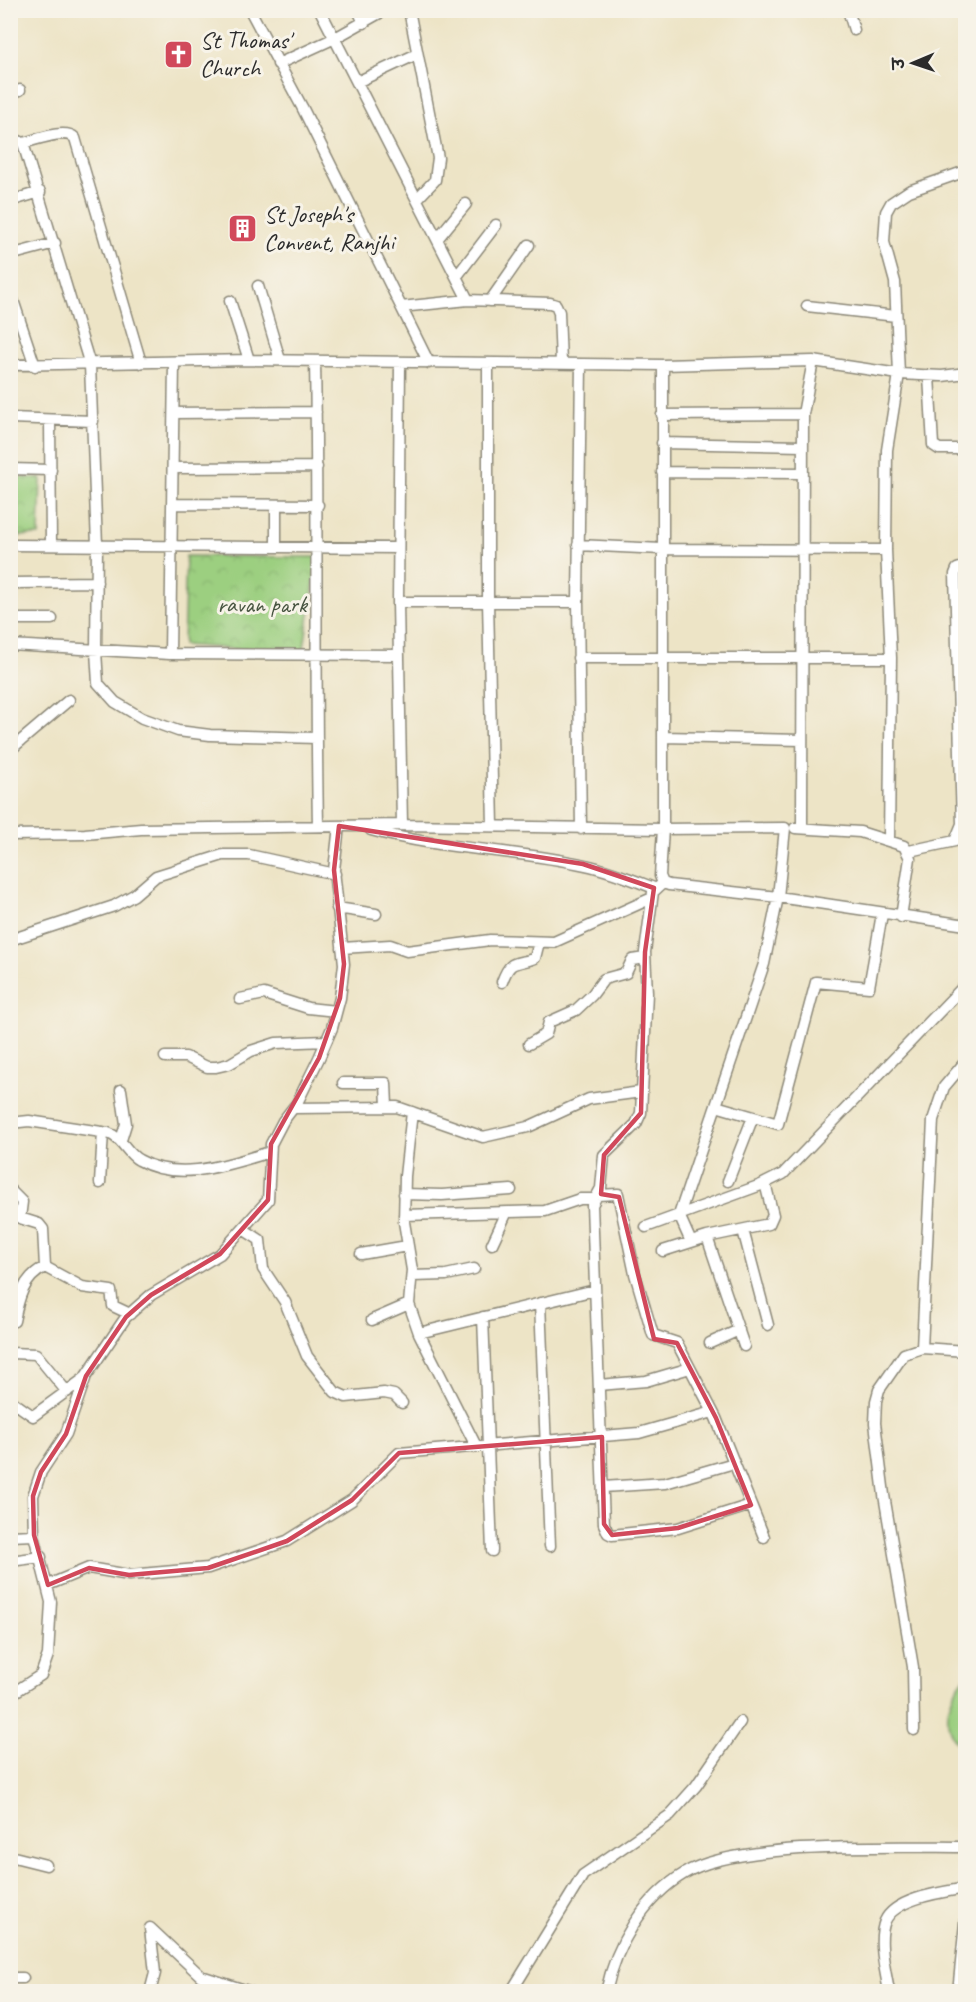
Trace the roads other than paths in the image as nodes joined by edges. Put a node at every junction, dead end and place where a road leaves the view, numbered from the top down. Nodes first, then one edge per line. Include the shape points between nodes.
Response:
1 (250, 10) edge
2 (320, 10) edge
3 (358, 10) edge
4 (385, 10) edge
5 (409, 10) edge
6 (848, 10) edge
7 (364, 23) junction
8 (854, 30) dead end
9 (335, 38) junction
10 (417, 54) junction
11 (278, 64) junction
12 (357, 82) junction
13 (10, 137) edge
14 (23, 143) junction
15 (966, 171) edge
16 (40, 192) junction
17 (418, 198) junction
18 (10, 201) edge
19 (466, 204) dead end
20 (496, 225) dead end
21 (438, 238) junction
22 (55, 243) junction
23 (529, 245) dead end
24 (10, 255) edge
25 (457, 276) junction
26 (258, 286) dead end
27 (10, 291) edge
28 (468, 300) junction
29 (230, 301) dead end
30 (490, 301) junction
31 (807, 306) dead end
32 (400, 307) junction
33 (896, 316) junction
34 (249, 360) junction
35 (280, 360) junction
36 (813, 361) junction
37 (315, 362) junction
38 (141, 363) junction
39 (174, 363) junction
40 (400, 363) junction
41 (429, 363) junction
42 (488, 363) junction
43 (561, 363) junction
44 (581, 364) junction
45 (10, 365) edge
46 (90, 365) junction
47 (663, 365) junction
48 (35, 366) junction
49 (966, 373) edge
50 (899, 374) junction
51 (929, 376) junction
52 (316, 412) junction
53 (174, 413) junction
54 (803, 414) junction
55 (662, 415) junction
56 (10, 418) edge
57 (50, 420) junction
58 (93, 421) junction
59 (662, 443) junction
60 (802, 446) junction
61 (966, 449) edge
62 (317, 467) junction
63 (174, 468) junction
64 (10, 469) edge
65 (51, 470) junction
66 (662, 472) junction
67 (802, 473) junction
68 (173, 504) junction
69 (276, 505) junction
70 (318, 505) junction
71 (172, 544) junction
72 (578, 544) junction
73 (10, 545) edge
74 (51, 545) junction
75 (97, 545) junction
76 (276, 546) junction
77 (318, 546) junction
78 (398, 548) junction
79 (662, 549) junction
80 (802, 550) junction
81 (886, 550) junction
82 (966, 566) edge
83 (97, 582) junction
84 (16, 583) dead end
85 (488, 601) junction
86 (961, 601) edge
87 (398, 602) junction
88 (578, 602) junction
89 (10, 619) edge
90 (52, 619) dead end
91 (10, 645) edge
92 (96, 651) junction
93 (170, 654) junction
94 (316, 654) junction
95 (399, 655) junction
96 (891, 657) junction
97 (578, 658) junction
98 (662, 658) junction
99 (802, 658) junction
100 (963, 681) edge
101 (69, 700) dead end
102 (663, 737) junction
103 (316, 738) junction
104 (802, 740) junction
105 (10, 750) edge
106 (402, 825) junction
107 (318, 826) junction
108 (339, 826) junction
109 (360, 826) junction
110 (493, 826) junction
111 (785, 828) junction
112 (802, 828) junction
113 (581, 829) junction
114 (663, 829) junction
115 (10, 835) edge
116 (963, 838) edge
117 (889, 841) junction
118 (909, 851) junction
119 (335, 874) junction
120 (656, 890) junction
121 (778, 897) junction
122 (338, 908) junction
123 (376, 914) dead end
124 (882, 914) junction
125 (901, 917) junction
126 (966, 925) edge
127 (10, 939) edge
128 (540, 942) junction
129 (342, 948) junction
130 (645, 958) junction
131 (502, 982) dead end
132 (966, 984) edge
133 (240, 999) dead end
134 (336, 1011) junction
135 (326, 1041) junction
136 (529, 1044) dead end
137 (165, 1057) dead end
138 (966, 1061) edge
139 (343, 1083) dead end
140 (121, 1090) dead end
141 (641, 1092) junction
142 (387, 1106) junction
143 (716, 1106) junction
144 (294, 1108) junction
145 (412, 1112) junction
146 (753, 1118) junction
147 (10, 1123) edge
148 (103, 1132) junction
149 (121, 1140) junction
150 (270, 1152) junction
151 (728, 1181) dead end
152 (100, 1183) dead end
153 (765, 1183) junction
154 (10, 1190) edge
155 (511, 1191) dead end
156 (404, 1194) junction
157 (595, 1197) junction
158 (506, 1214) junction
159 (404, 1215) junction
160 (679, 1215) junction
161 (646, 1227) dead end
162 (243, 1229) junction
163 (742, 1230) junction
164 (707, 1237) junction
165 (691, 1242) junction
166 (492, 1244) dead end
167 (407, 1246) junction
168 (663, 1251) dead end
169 (361, 1254) dead end
170 (45, 1267) junction
171 (474, 1269) dead end
172 (412, 1276) junction
173 (595, 1290) junction
174 (540, 1303) junction
175 (409, 1304) junction
176 (130, 1314) junction
177 (483, 1317) junction
178 (372, 1320) dead end
179 (14, 1321) dead end
180 (768, 1325) dead end
181 (739, 1330) junction
182 (419, 1333) junction
183 (710, 1343) dead end
184 (744, 1346) dead end
185 (922, 1348) junction
186 (966, 1351) edge
187 (10, 1353) edge
188 (690, 1368) junction
189 (86, 1376) junction
190 (599, 1385) junction
191 (67, 1392) junction
192 (10, 1400) edge
193 (402, 1403) dead end
194 (713, 1412) junction
195 (602, 1437) junction
196 (546, 1442) junction
197 (488, 1445) junction
198 (476, 1446) junction
199 (734, 1463) junction
200 (603, 1486) junction
201 (751, 1505) junction
202 (34, 1535) junction
203 (10, 1536) edge
204 (764, 1537) dead end
205 (550, 1546) dead end
206 (492, 1551) dead end
207 (41, 1557) junction
208 (10, 1561) edge
209 (48, 1585) junction
210 (10, 1695) edge
211 (740, 1722) dead end
212 (914, 1730) dead end
213 (966, 1846) edge
214 (10, 1856) edge
215 (46, 1865) dead end
216 (966, 1888) edge
217 (966, 1913) edge
218 (10, 1978) edge
219 (23, 1978) dead end
220 (150, 1992) edge
221 (251, 1992) edge
222 (511, 1992) edge
223 (606, 1992) edge
224 (889, 1992) edge
225 (958, 1992) edge

1 - 11 street
2 - 9 street
3 - 7 street
4 - 7 street
5 - 10 street
6 - 8 street
7 - 9 street
9 - 11 street
9 - 12 street
10 - 12 street
10 - 17 street via 438,167 435,180
11 - 32 street
12 - 17 street
13 - 14 street
14 - 16 street
14 - 38 street via 62,134 75,138
15 - 33 street via 899,196 886,212 884,237 895,282
16 - 18 street
16 - 22 street
17 - 21 street
19 - 21 street
20 - 25 street
21 - 25 street
22 - 24 street
22 - 46 street
23 - 30 street
25 - 28 street
26 - 35 street
27 - 48 street
28 - 30 street
28 - 32 street
29 - 34 street
30 - 43 street via 556,305
31 - 33 street
32 - 41 street
33 - 50 street
34 - 35 street
34 - 39 street
35 - 37 street
36 - 47 street
36 - 50 street
36 - 54 street
37 - 40 street
37 - 52 street
38 - 39 street
38 - 46 street
39 - 53 street
40 - 41 street
40 - 78 street
41 - 42 street
42 - 43 street
42 - 85 street
43 - 44 street
44 - 47 street
44 - 72 street
45 - 48 street
46 - 48 street
46 - 58 street
47 - 55 street
49 - 51 street
50 - 51 street
50 - 81 street via 887,450
51 - 61 street via 933,445 939,449
52 - 53 street
52 - 62 street
53 - 63 street
54 - 55 street
54 - 60 street
55 - 59 street
56 - 57 street
57 - 58 street
57 - 65 street
58 - 75 street
59 - 60 street
59 - 66 street
60 - 67 street
62 - 63 street
62 - 70 street
63 - 68 street
64 - 65 street
65 - 74 street
66 - 67 street
66 - 79 street
67 - 80 street
68 - 69 street
68 - 71 street
69 - 70 street
69 - 76 street
70 - 77 street
71 - 75 street
71 - 76 street
71 - 93 street
72 - 79 street
72 - 88 street
73 - 74 street
74 - 75 street
75 - 83 street
76 - 77 street
77 - 78 street
77 - 94 street
78 - 87 street
79 - 80 street
79 - 98 street
80 - 81 street
80 - 99 street
81 - 96 street
82 - 86 street via 957,568 955,574
83 - 84 street
83 - 92 street
85 - 87 street
85 - 88 street
85 - 110 street
86 - 100 street
87 - 95 street
88 - 97 street
89 - 90 street
91 - 92 street
92 - 93 street
92 - 103 street via 98,683 105,694 162,727 192,734
93 - 94 street
94 - 95 street
94 - 103 street
95 - 106 street
96 - 99 street
96 - 117 street
97 - 98 street
97 - 113 street
98 - 99 street
98 - 102 street
99 - 104 street
100 - 116 street
101 - 105 street
102 - 104 street
102 - 114 street
103 - 107 street
104 - 112 street
106 - 109 street
106 - 110 street
107 - 108 street
107 - 115 street
108 - 109 street
108 - 119 street
109 - 120 street via 403,837 583,864
110 - 113 street
111 - 112 street
111 - 114 street
111 - 121 street
112 - 117 street via 860,832
113 - 114 street
114 - 120 street
116 - 118 street
117 - 118 street
118 - 125 street
119 - 122 street
119 - 127 street via 249,855 223,855 156,876 114,906
120 - 121 street
120 - 128 street via 562,939
120 - 130 street
121 - 124 street
121 - 143 street via 764,964
122 - 123 street
122 - 129 street
124 - 125 street
124 - 146 street via 871,984 865,988 816,982 780,1121 775,1124
125 - 126 street
128 - 129 street via 490,940 407,951 390,945
128 - 131 street via 535,958 510,966
129 - 134 street via 343,976
130 - 136 street via 632,960 626,973 604,978 576,1010 549,1022 546,1034
130 - 141 street via 647,1006
132 - 153 street via 783,1174
133 - 134 street via 264,994 308,1008
134 - 135 street
135 - 137 street via 276,1043 216,1067 186,1057
135 - 144 street
138 - 185 street via 944,1087 933,1120
139 - 142 street via 386,1083
140 - 149 street via 126,1124
141 - 145 street via 589,1099 528,1128 490,1136 471,1134
141 - 157 street via 638,1120 604,1155 601,1188
142 - 144 street
142 - 145 street
143 - 146 street
143 - 160 street
144 - 150 street via 277,1131
145 - 156 street
146 - 151 street
147 - 148 street via 29,1121
148 - 149 street
148 - 152 street
149 - 150 street via 137,1159 169,1170 215,1168
150 - 162 street via 268,1200
153 - 160 street
153 - 163 street via 772,1220 764,1226
154 - 170 street via 22,1202 20,1218 43,1229
155 - 156 street
156 - 159 street
157 - 158 street via 545,1211
157 - 173 street via 591,1209
157 - 188 street via 618,1194 652,1335 675,1340
158 - 159 street
158 - 166 street
159 - 167 street
160 - 161 street
160 - 165 street
162 - 176 street via 220,1254 151,1295
162 - 193 street via 260,1240 263,1269 285,1302 307,1356 335,1392 346,1397 388,1393
163 - 164 street
163 - 180 street
164 - 165 street
164 - 181 street
165 - 168 street
167 - 169 street
167 - 172 street
170 - 176 street via 82,1287 111,1291 113,1306
170 - 179 street via 35,1272 24,1287
171 - 172 street
172 - 175 street
173 - 174 street
173 - 190 street
174 - 177 street
174 - 196 street
175 - 178 street
175 - 182 street
176 - 189 street
177 - 182 street
177 - 197 street
181 - 183 street
181 - 184 street
182 - 198 street
185 - 186 street
185 - 212 street via 904,1354 879,1390 875,1423 914,1667
187 - 191 street via 36,1354
188 - 190 street via 646,1381
188 - 194 street
189 - 191 street
189 - 202 street via 66,1434 36,1483
190 - 195 street
191 - 192 street via 33,1416
194 - 195 street via 655,1430
194 - 199 street
195 - 196 street
195 - 200 street
196 - 197 street
196 - 205 street
197 - 198 street
197 - 206 street
198 - 209 street via 399,1453 352,1500 287,1541 208,1568 129,1575 88,1568
199 - 200 street via 664,1483
199 - 201 street
200 - 201 street via 605,1529 612,1535 678,1528
201 - 204 street
202 - 203 street
202 - 207 street
207 - 208 street
207 - 209 street
209 - 210 street via 52,1624 45,1667 40,1676
211 - 222 street via 696,1786 670,1815 583,1875
213 - 223 street via 783,1851 697,1867 673,1881 631,1928 616,1957
214 - 215 street
216 - 224 street via 911,1901 888,1917 883,1932
217 - 225 street
218 - 219 street
220 - 221 street via 155,1973 150,1928 201,1976

